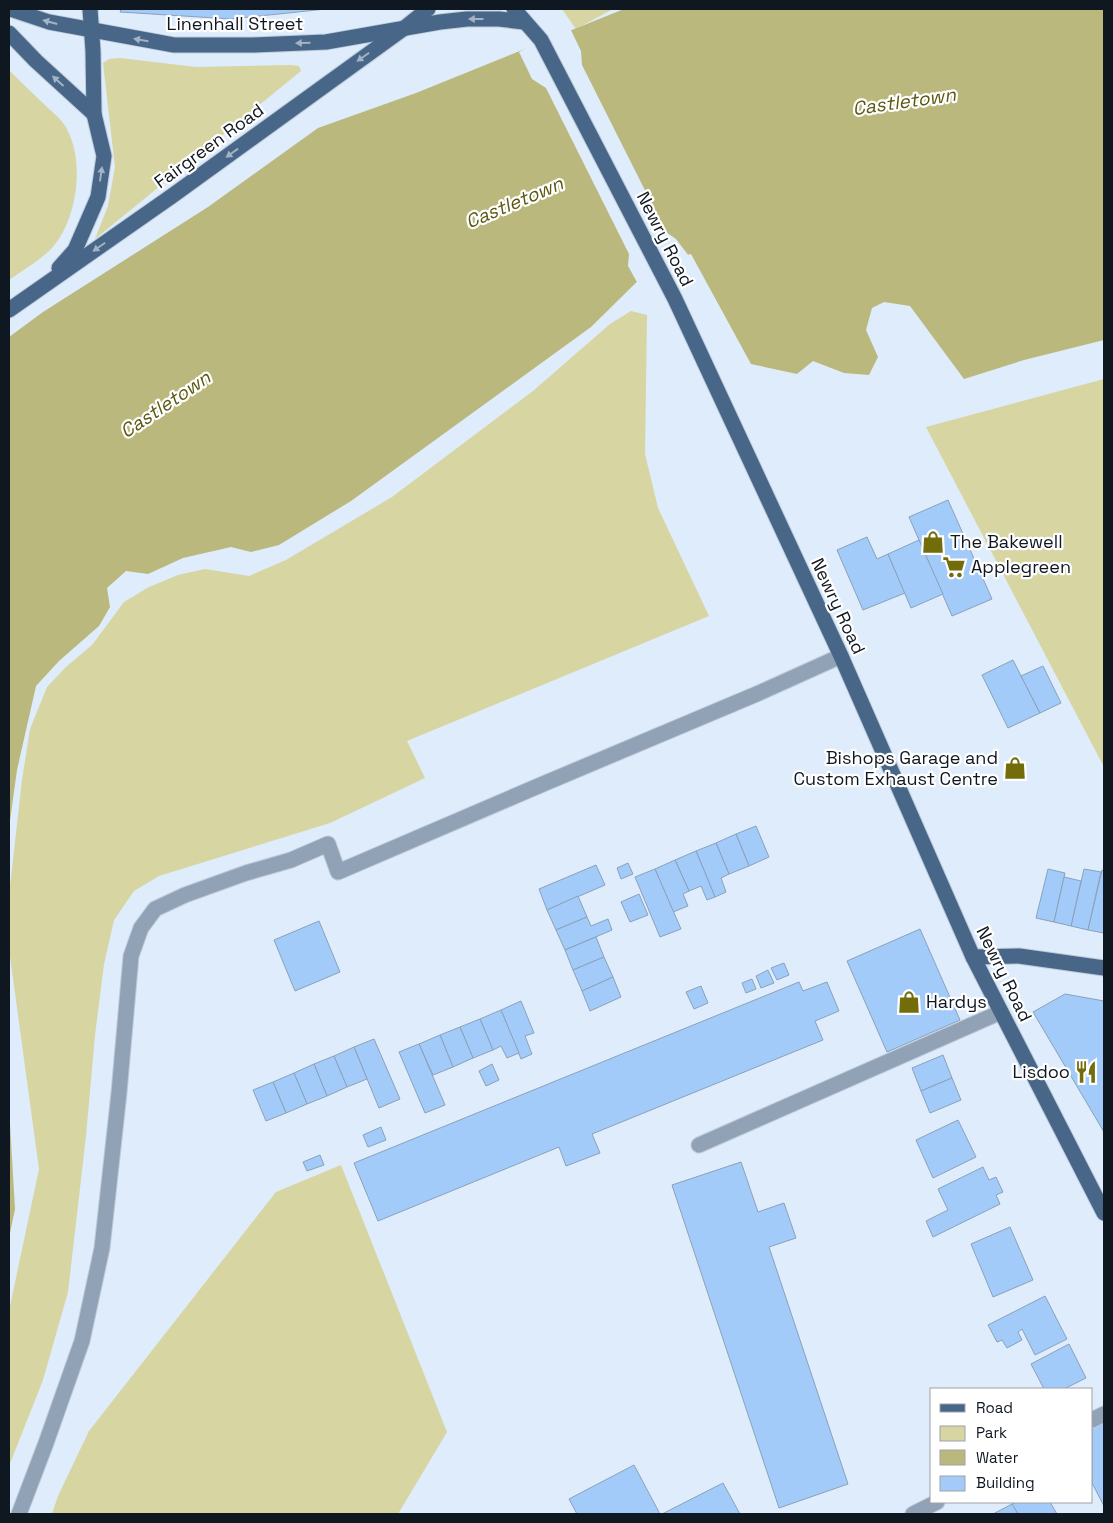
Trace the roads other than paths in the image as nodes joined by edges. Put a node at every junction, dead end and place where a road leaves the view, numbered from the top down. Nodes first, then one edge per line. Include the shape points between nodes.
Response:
1 (10, 9) edge
2 (90, 9) edge
3 (428, 9) edge
4 (514, 9) edge
5 (524, 22) junction
6 (403, 29) junction
7 (91, 31) junction
8 (9, 33) edge
9 (94, 114) junction
10 (37, 291) junction
11 (9, 310) edge
12 (841, 656) junction
13 (973, 957) junction
14 (1104, 968) edge
15 (1002, 1012) junction
16 (699, 1145) dead end
17 (1104, 1212) edge
18 (935, 1503) edge
19 (19, 1514) edge
20 (913, 1514) edge

7 -> 1 main road, Linenhall Street
2 - 7 main road
3 - 6 main road, Fairgreen Road
4 - 5 main road, Newry Road
5 -> 6 main road via 467,19
5 - 12 main road, Newry Road via 541,40 675,299
6 -> 7 main road, Linenhall Street via 326,42 253,45 174,45
6 -> 10 main road, Fairgreen Road
7 - 9 main road
9 -> 8 main road
10 -> 9 main road via 75,250 98,197 104,156
10 - 11 main road, Fairgreen Road
12 - 13 main road, Newry Road
12 - 19 street via 338,872 328,844 291,860 185,895 155,909 141,928 131,956 102,1248 82,1342
13 - 14 main road via 1019,956
13 - 15 main road, Newry Road
15 - 16 street
15 - 17 main road, Newry Road
18 - 20 street

